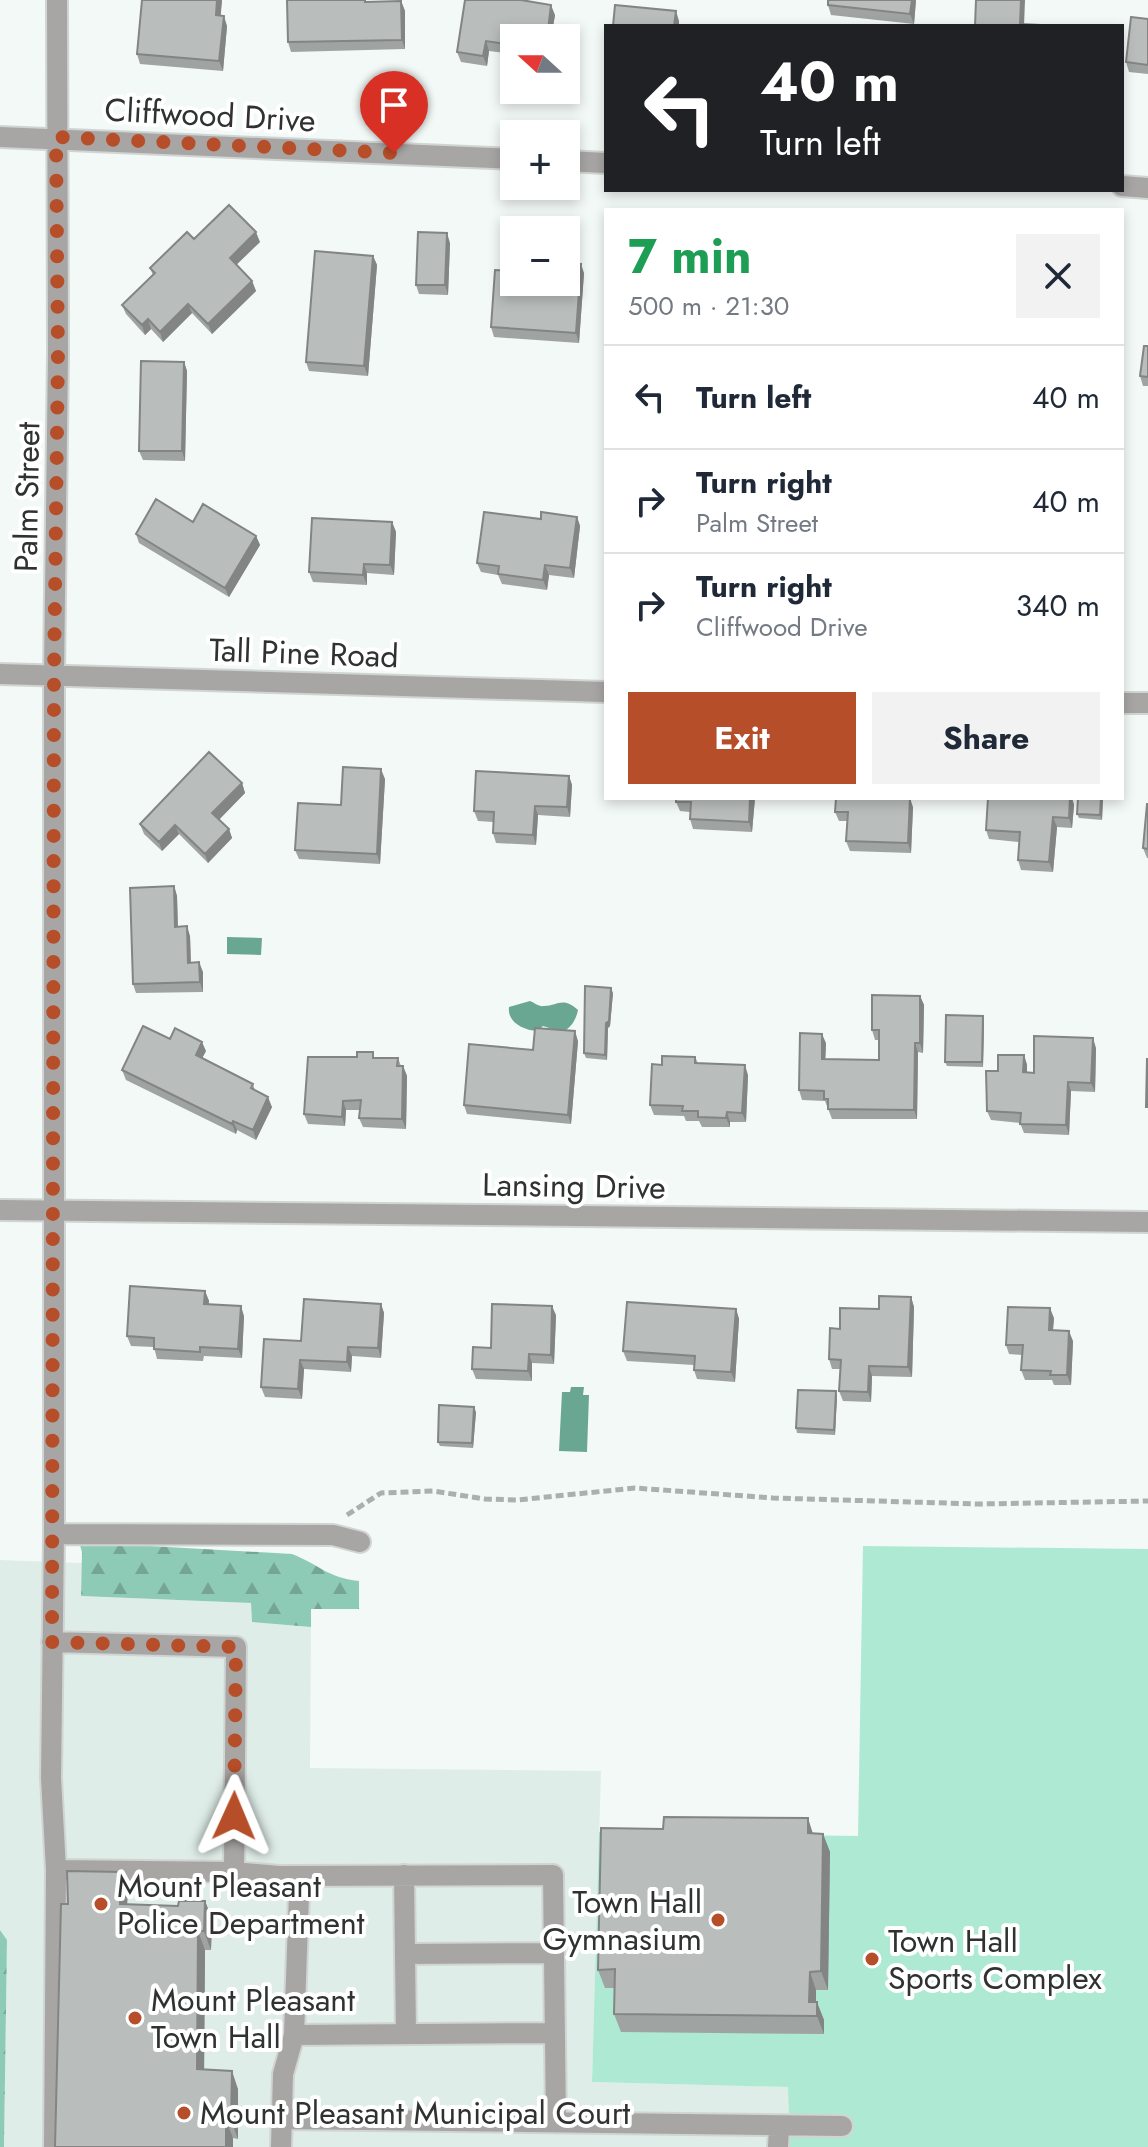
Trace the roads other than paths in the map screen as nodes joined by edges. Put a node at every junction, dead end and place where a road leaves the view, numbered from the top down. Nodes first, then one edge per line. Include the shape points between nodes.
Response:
1 (57, 0) edge
2 (0, 137) edge
3 (56, 137) junction
4 (500, 158) edge
5 (580, 162) edge
6 (604, 163) edge
7 (1124, 186) edge
8 (1148, 188) edge
9 (0, 674) edge
10 (54, 675) junction
11 (604, 692) edge
12 (1124, 703) edge
13 (1148, 703) edge
14 (0, 1210) edge
15 (55, 1211) junction
16 (1148, 1222) edge
17 (54, 1534) junction
18 (360, 1542) dead end
19 (52, 1642) junction
20 (56, 1870) junction
21 (234, 1872) junction
22 (404, 1875) junction
23 (279, 1876) junction
24 (554, 1953) junction
25 (405, 1954) junction
26 (555, 2033) junction
27 (406, 2034) junction
28 (294, 2035) junction
29 (282, 2119) junction
30 (556, 2123) junction
31 (842, 2126) dead end
32 (779, 2137) edge
33 (54, 2147) edge
34 (281, 2147) edge

1 - 3 street, Palm Street
2 - 3 street, Cliffwood Drive
3 - 4 street, Cliffwood Drive
3 - 10 street, Palm Street
5 - 6 street
7 - 8 street
9 - 10 street, Tall Pine Road
10 - 11 street, Tall Pine Road
10 - 15 street, Palm Street
12 - 13 street
14 - 15 street, Lansing Drive
15 - 16 street, Lansing Drive
15 - 17 street, Palm Street
17 - 18 street via 333,1535
17 - 19 street, Palm Street
19 - 20 street, Palm Street
19 - 21 street via 236,1647
20 - 21 street
20 - 33 street, Palm Street
21 - 23 street
22 - 23 street
22 - 24 street via 553,1875
22 - 25 street
23 - 28 street via 299,1894
24 - 25 street
24 - 26 street
25 - 27 street
26 - 27 street
26 - 30 street
27 - 28 street
28 - 29 street via 283,2074
29 - 30 street
29 - 34 street
30 - 32 street
31 - 32 street

